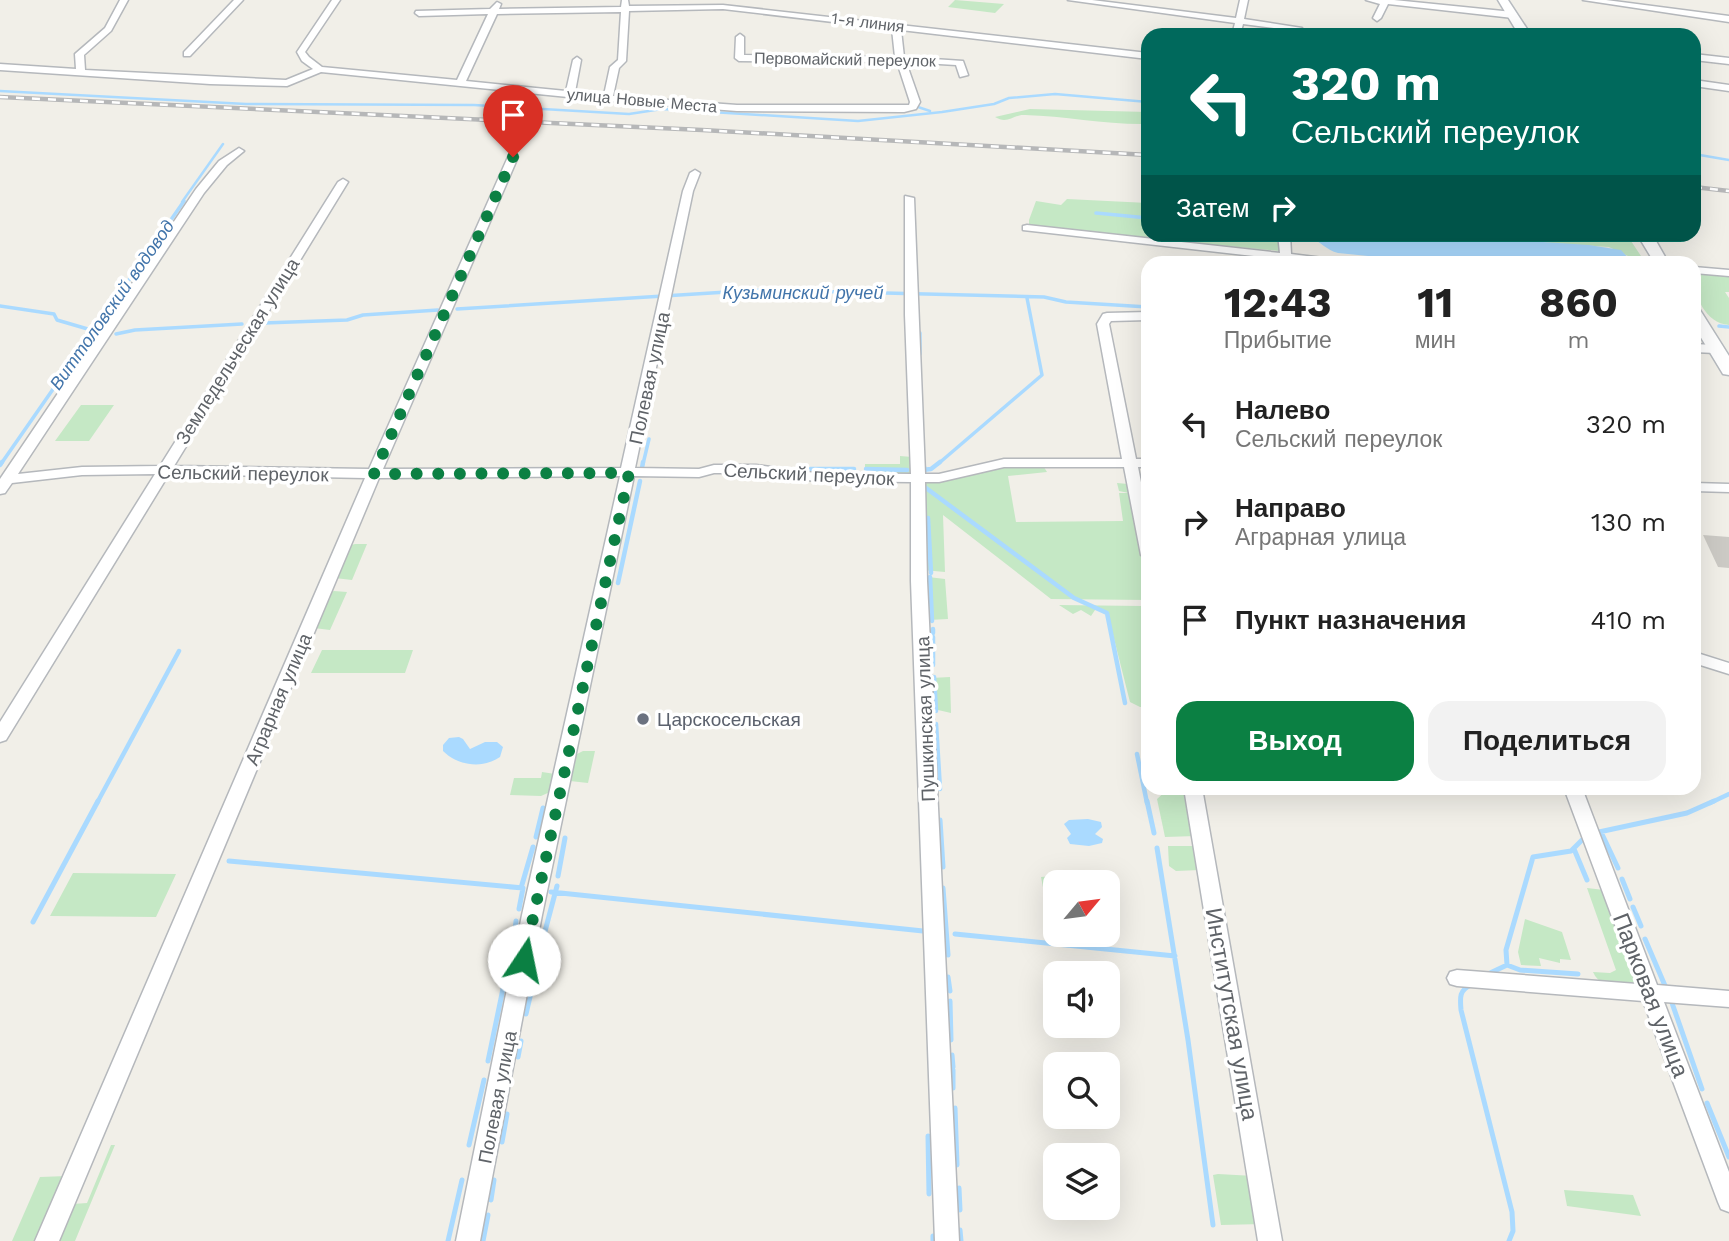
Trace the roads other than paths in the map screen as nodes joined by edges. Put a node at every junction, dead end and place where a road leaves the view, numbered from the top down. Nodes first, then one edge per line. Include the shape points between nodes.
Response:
1 (124, 0) edge
2 (239, 0) edge
3 (336, 0) edge
4 (498, 0) edge
5 (1072, 0) edge
6 (1244, 0) edge
7 (1370, 0) edge
8 (1503, 0) edge
9 (1587, 0) edge
10 (1385, 2) junction
11 (626, 4) edge
12 (494, 11) junction
13 (419, 13) dead end
14 (1513, 15) junction
15 (1377, 18) dead end
16 (1729, 19) edge
17 (1240, 20) junction
18 (895, 26) junction
19 (1238, 28) edge
20 (1298, 28) dead end
21 (1521, 28) edge
22 (740, 37) dead end
23 (187, 54) dead end
24 (1141, 55) edge
25 (1701, 58) edge
26 (900, 59) junction
27 (577, 60) dead end
28 (1729, 61) edge
29 (0, 67) edge
30 (81, 68) junction
31 (320, 69) junction
32 (963, 75) dead end
33 (460, 84) junction
34 (1701, 84) edge
35 (1729, 88) edge
36 (570, 94) junction
37 (608, 99) junction
38 (239, 151) dead end
39 (513, 157) dead end
40 (695, 173) dead end
41 (343, 181) dead end
42 (909, 198) dead end
43 (1027, 228) dead end
44 (1141, 242) edge
45 (1144, 242) edge
46 (1261, 256) edge
47 (1701, 271) edge
48 (1729, 273) edge
49 (1141, 316) edge
50 (1701, 326) edge
51 (1701, 348) edge
52 (1714, 349) junction
53 (1729, 370) edge
54 (1128, 462) junction
55 (1141, 463) edge
56 (163, 471) junction
57 (629, 473) junction
58 (374, 474) junction
59 (917, 478) junction
60 (4, 485) edge
61 (1701, 487) edge
62 (1729, 488) edge
63 (1141, 522) edge
64 (1701, 659) edge
65 (1729, 669) edge
66 (0, 736) edge
67 (1194, 795) edge
68 (1576, 795) edge
69 (1457, 978) dead end
70 (1649, 991) junction
71 (1729, 999) edge
72 (1729, 1202) edge
73 (47, 1241) edge
74 (468, 1241) edge
75 (947, 1241) edge
76 (1270, 1241) edge

1 - 30 street via 108,29 79,54
2 - 23 street
3 - 31 street via 301,52
4 - 12 street
5 - 17 street
6 - 17 street
7 - 10 street
8 - 14 main road
9 - 16 street
10 - 14 street
10 - 15 street
11 - 12 street, 1-я линия
11 - 18 street, 1-я линия via 777,9
11 - 37 street via 622,61 615,67
12 - 13 street, 1-я линия
12 - 33 street
14 - 21 main road
17 - 19 street
17 - 20 street
18 - 24 street, 1-я линия
18 - 26 street
22 - 26 street, Первомайский переулок via 739,58
25 - 28 street
26 - 32 street, Первомайский переулок via 960,63
26 - 37 street, улица Новые Места via 915,102 909,108 737,108
27 - 36 street
29 - 30 street, улица Новые Места
30 - 31 street, улица Новые Места via 210,81 297,78
31 - 33 street, улица Новые Места
33 - 36 street, улица Новые Места
34 - 35 street
36 - 37 street, улица Новые Места
38 - 60 street via 222,163 200,191
39 - 58 street, Аграрная улица
40 - 57 street, Полевая улица
41 - 56 street, Земледельческая улица
42 - 59 street, Пушкинская улица
43 - 44 street
45 - 46 street
47 - 48 street
49 - 54 street via 1107,317 1103,324
50 - 52 main road
51 - 52 street
52 - 53 main road
54 - 55 street, Сельский переулок
54 - 59 street, Сельский переулок via 1004,464
54 - 63 street
56 - 58 street, Сельский переулок
56 - 60 street, Сельский переулок via 82,471
56 - 66 street, Земледельческая улица
57 - 58 street, Сельский переулок
57 - 59 street, Сельский переулок via 756,469 815,477
57 - 74 street, Полевая улица via 532,915
58 - 73 street, Аграрная улица
59 - 75 street, Пушкинская улица
61 - 62 street
64 - 65 street
67 - 76 street, Институтская улица
68 - 70 street, Парковая улица
69 - 70 street
70 - 71 street
70 - 72 street, Парковая улица

